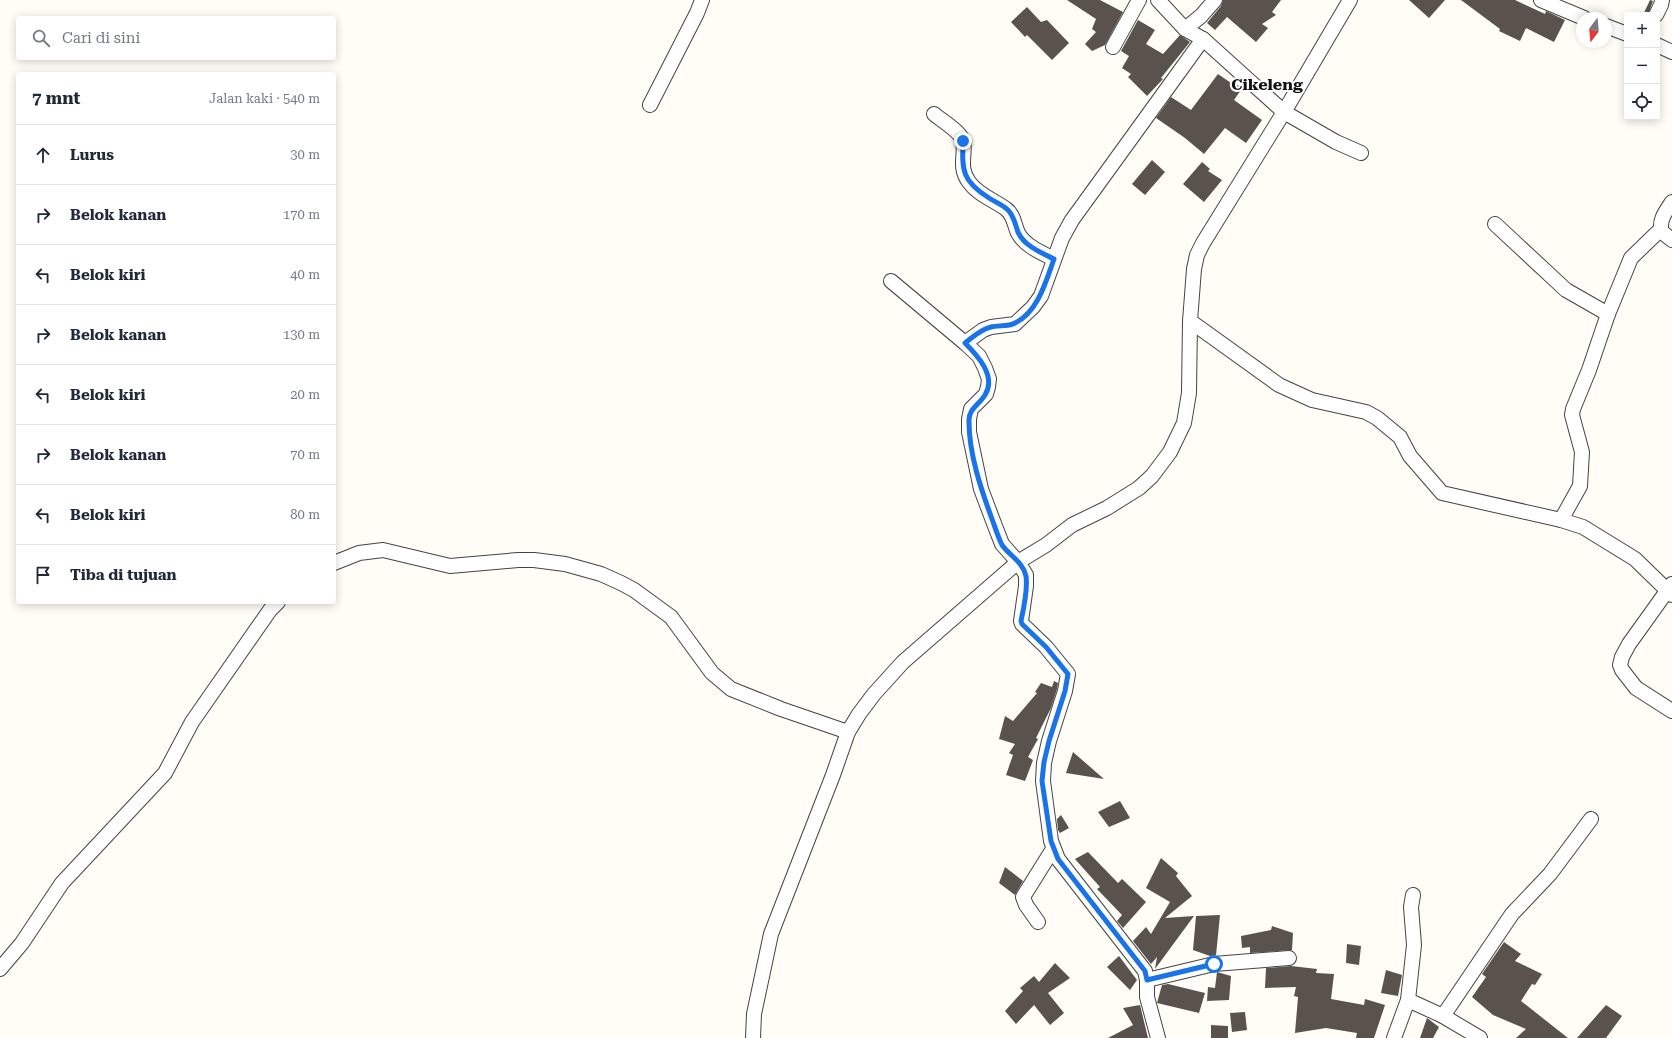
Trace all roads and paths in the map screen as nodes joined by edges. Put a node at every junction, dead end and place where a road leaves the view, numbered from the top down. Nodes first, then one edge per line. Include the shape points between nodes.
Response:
1 (702, 0) edge
2 (1138, 0) edge
3 (1158, 0) edge
4 (1215, 0) edge
5 (1350, 0) edge
6 (1541, 0) edge
7 (1662, 0) edge
8 (1658, 12) edge
9 (1576, 15) edge
10 (1612, 28) edge
11 (1185, 29) junction
12 (1624, 33) edge
13 (1203, 39) junction
14 (1660, 46) edge
15 (1113, 47) dead end
16 (1672, 52) edge
17 (650, 105) dead end
18 (1284, 112) junction
19 (934, 114) dead end
20 (1360, 153) dead end
21 (1672, 202) edge
22 (1495, 224) dead end
23 (1661, 229) junction
24 (1672, 240) edge
25 (1054, 259) junction
26 (891, 281) dead end
27 (1608, 314) junction
28 (1190, 321) junction
29 (965, 343) junction
30 (1561, 520) junction
31 (336, 562) edge
32 (1018, 562) junction
33 (1671, 589) edge
34 (276, 604) edge
35 (1672, 711) edge
36 (848, 732) junction
37 (1591, 819) dead end
38 (1053, 849) junction
39 (1413, 895) dead end
40 (1038, 922) dead end
41 (1289, 958) dead end
42 (0, 969) edge
43 (1147, 980) junction
44 (1408, 1000) junction
45 (1443, 1016) junction
46 (753, 1038) edge
47 (1158, 1038) edge
48 (1394, 1038) edge
49 (1480, 1038) edge

1 - 17 street
2 - 15 street
3 - 11 street
4 - 11 street
5 - 18 street
6 - 9 street
7 - 8 street
10 - 12 street
11 - 13 street
13 - 18 street
13 - 25 street via 1072,220
14 - 16 street
18 - 20 street
18 - 28 street via 1199,250 1194,269
19 - 25 street via 959,134 963,141 963,169 969,182 978,191 1008,210 1015,220 1018,233 1031,247
21 - 23 street via 1661,220
22 - 27 street via 1566,290
23 - 24 street
23 - 27 street via 1631,258
25 - 29 street via 1041,296 1025,316 1015,324 983,330
26 - 29 street
27 - 30 street via 1573,409 1572,415 1582,452 1580,486
28 - 30 street via 1279,385 1312,400 1366,412 1377,418 1400,437 1410,456 1442,493
28 - 32 street via 1187,410 1179,435 1162,464 1139,488 1107,508 1072,525
29 - 32 street via 979,356 989,379 986,394 971,409 969,418 969,432 981,489 1002,544
30 - 33 street via 1583,527 1635,559
31 - 36 street via 359,553 383,550 450,566 534,560 565,564 601,574 634,590 670,617 712,673 731,689
32 - 36 street via 903,662 874,694
32 - 38 street via 1026,575 1022,624 1046,647 1068,674 1049,741 1042,781
33 - 35 street via 1629,644 1620,665 1636,688
34 - 42 street via 192,722 165,773 62,883 22,943
36 - 46 street via 771,934 754,1014
37 - 45 street via 1550,874 1512,914
38 - 40 street via 1023,897
38 - 43 street via 1058,859 1145,971
39 - 44 street via 1411,907 1414,945
41 - 43 street via 1214,964
43 - 47 street via 1147,997
44 - 45 street
44 - 48 street
45 - 49 street

